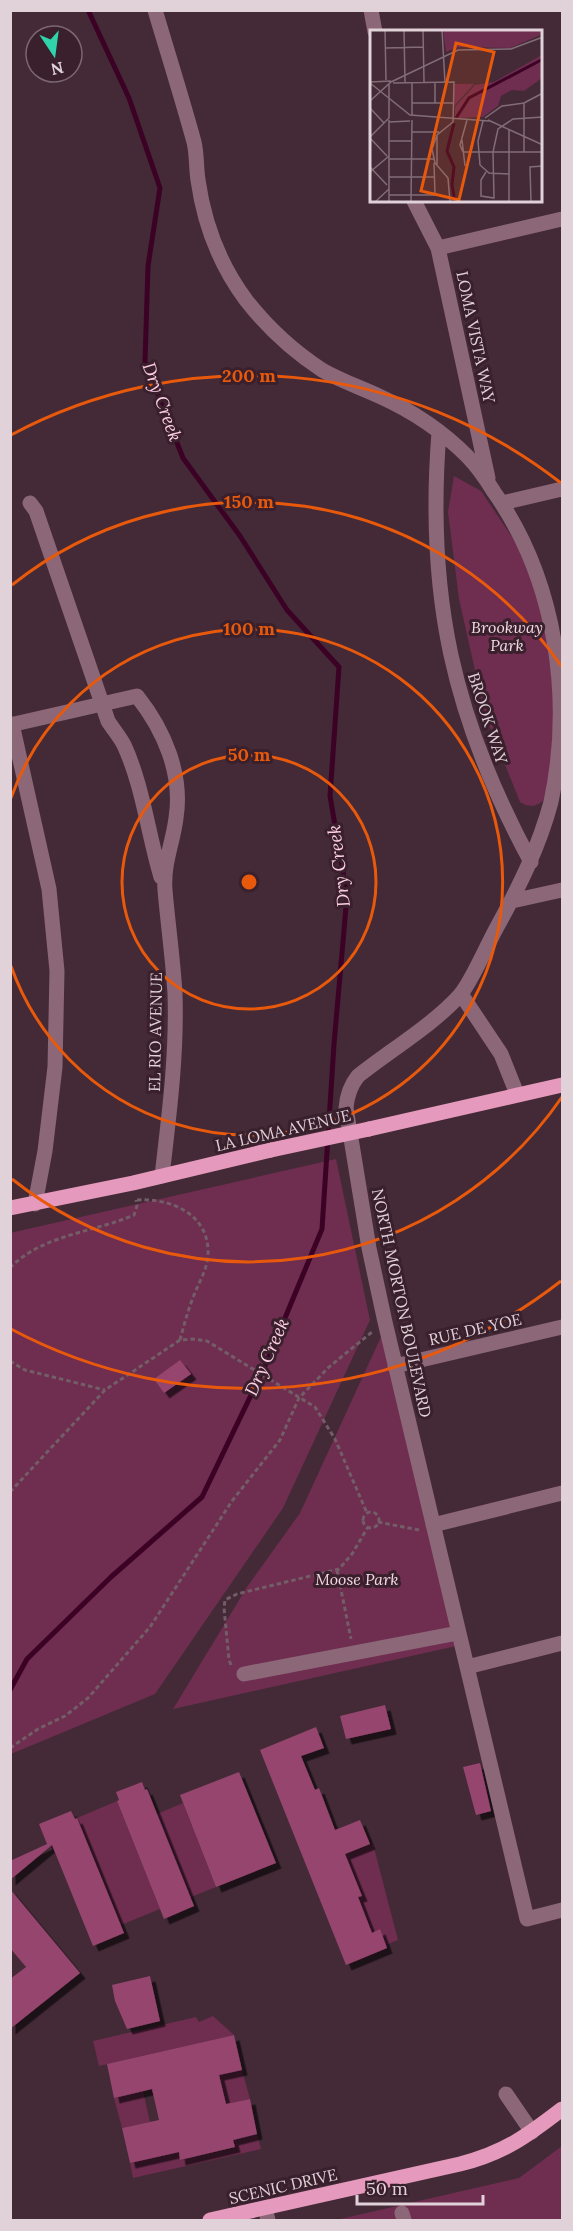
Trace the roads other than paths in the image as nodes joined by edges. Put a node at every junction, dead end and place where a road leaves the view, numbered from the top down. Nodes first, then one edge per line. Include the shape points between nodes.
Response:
1 (155, 10) edge
2 (371, 10) edge
3 (375, 30) edge
4 (415, 202) edge
5 (562, 219) edge
6 (438, 248) junction
7 (440, 432) junction
8 (490, 485) junction
9 (562, 489) edge
10 (30, 503) dead end
11 (502, 503) junction
12 (103, 704) junction
13 (11, 725) edge
14 (531, 862) junction
15 (165, 888) junction
16 (562, 890) edge
17 (512, 901) junction
18 (461, 994) junction
19 (562, 1085) edge
20 (517, 1094) junction
21 (162, 1176) junction
22 (35, 1204) junction
23 (10, 1209) edge
24 (562, 1327) edge
25 (395, 1366) junction
26 (562, 1493) edge
27 (434, 1530) junction
28 (459, 1634) junction
29 (562, 1642) edge
30 (466, 1667) junction
31 (244, 1674) road end
32 (562, 1910) edge
33 (506, 2094) dead end
34 (562, 2109) edge
35 (532, 2132) junction
36 (266, 2214) edge
37 (210, 2220) edge

1 - 7 street, NORTH MORTON BOULEVARD via 195,146 205,215 216,246 245,298 285,342 323,370 384,398
2 - 3 street
4 - 6 street, LOMA VISTA WAY
5 - 6 street
6 - 8 street, LOMA VISTA WAY
7 - 8 street, NORTH MORTON BOULEVARD via 467,456
7 - 14 street, BROOK WAY via 435,540 446,636 470,730 491,784
8 - 11 street, NORTH MORTON BOULEVARD
9 - 11 street
10 - 12 street, EL RIO AVENUE
11 - 14 street, NORTH MORTON BOULEVARD via 536,569 547,602 562,687 559,761
12 - 13 street
12 - 15 street, EL RIO AVENUE via 136,780
12 - 15 street, EL RIO AVENUE via 137,696 163,736 172,761 177,788 176,818 167,855
13 - 22 street via 49,889 57,972 55,1067
14 - 17 street, NORTH MORTON BOULEVARD
15 - 21 street, EL RIO AVENUE via 172,949 175,1048
16 - 17 street
17 - 18 street, NORTH MORTON BOULEVARD
18 - 20 street via 501,1053
18 - 25 street, NORTH MORTON BOULEVARD via 358,1076 347,1097 369,1248
19 - 20 main road, LA LOMA AVENUE
20 - 21 main road, LA LOMA AVENUE, bridge
21 - 22 main road, LA LOMA AVENUE
22 - 23 main road, LA LOMA AVENUE
24 - 25 street, RUE DE YOE
25 - 27 street, NORTH MORTON BOULEVARD
26 - 27 street
27 - 28 street, NORTH MORTON BOULEVARD
28 - 30 street, NORTH MORTON BOULEVARD
28 - 31 street
29 - 30 street
30 - 32 street, NORTH MORTON BOULEVARD via 527,1919
33 - 35 street
34 - 35 main road, SCENIC DRIVE
35 - 36 main road, SCENIC DRIVE via 477,2160
36 - 37 main road, SCENIC DRIVE

